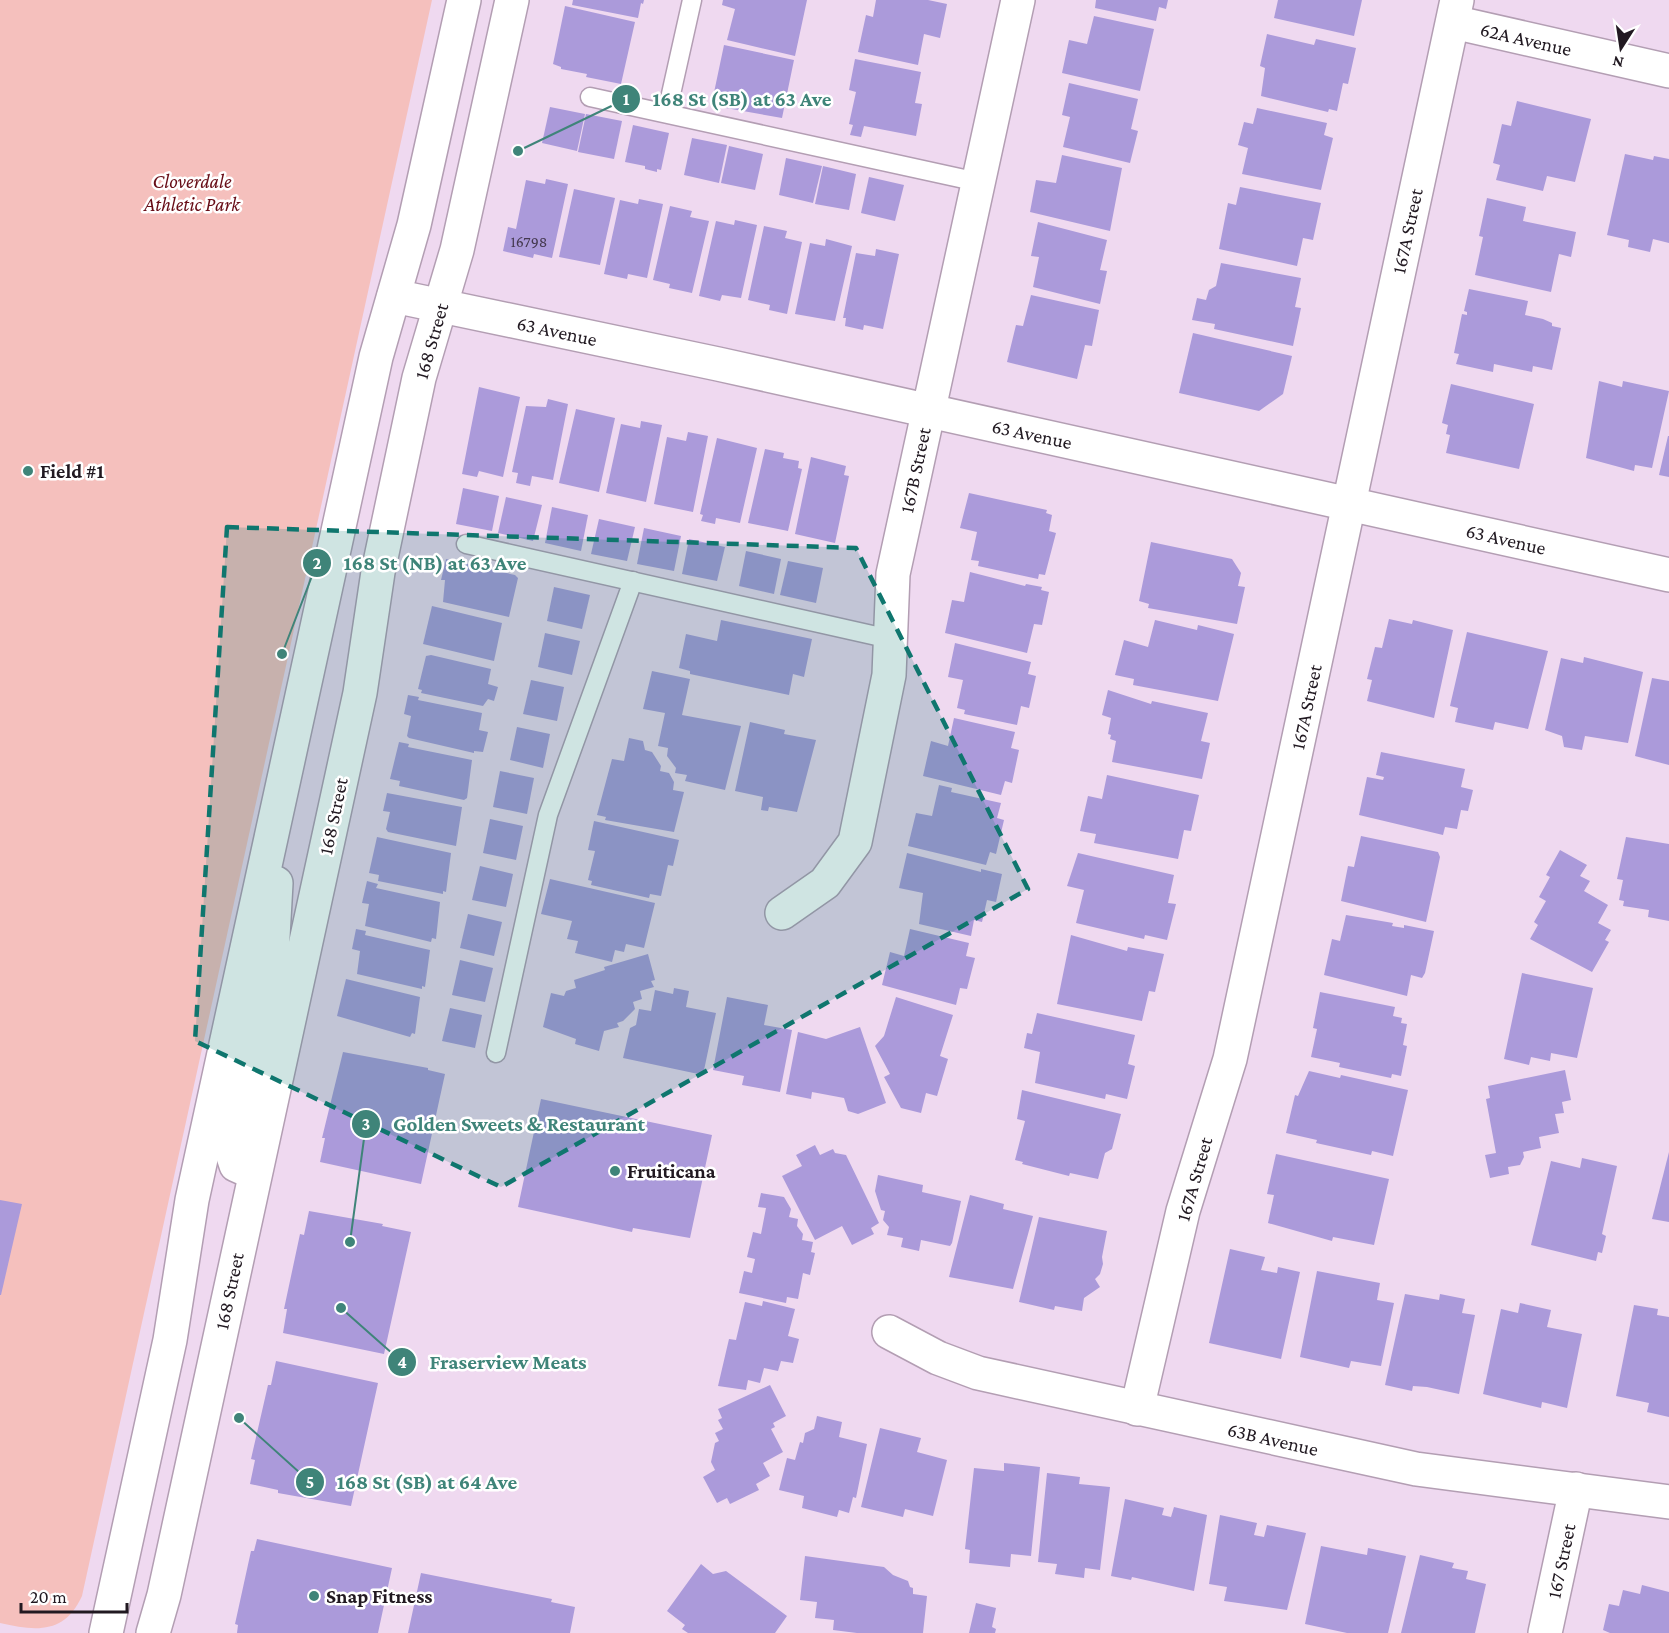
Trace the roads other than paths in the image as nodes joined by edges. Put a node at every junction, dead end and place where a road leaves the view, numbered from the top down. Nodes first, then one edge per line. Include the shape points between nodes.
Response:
1 (464, 0) edge
2 (512, 0) edge
3 (692, 0) edge
4 (1018, 0) edge
5 (1455, 11) edge
6 (1669, 71) edge
7 (590, 97) dead end
8 (667, 112) junction
9 (978, 182) junction
10 (394, 296) junction
11 (441, 306) junction
12 (928, 411) junction
13 (1349, 505) junction
14 (466, 544) dead end
15 (1669, 576) edge
16 (633, 581) junction
17 (890, 639) junction
18 (270, 851) junction
19 (782, 913) dead end
20 (496, 1053) dead end
21 (254, 1173) junction
22 (889, 1332) dead end
23 (1137, 1409) junction
24 (1576, 1489) junction
25 (1669, 1502) edge
26 (106, 1633) edge
27 (153, 1633) edge
28 (1545, 1633) edge

1 - 10 street via 414,225
2 - 11 street, 168 Street
3 - 8 lane
4 - 9 street, 167B Street
5 - 6 street, 62A Avenue
5 - 13 street, 167A Street
7 - 8 lane
8 - 9 lane
9 - 12 street, 167B Street
10 - 11 street, 63 Avenue
10 - 18 street via 373,369
11 - 12 street, 63 Avenue
11 - 21 street, 168 Street via 414,400 378,572 360,693
12 - 13 street, 63 Avenue
12 - 17 street, 167B Street via 893,574
13 - 15 street, 63 Avenue
13 - 23 street, 167A Street via 1230,1059 1183,1211
14 - 16 lane
16 - 17 lane
16 - 20 lane via 548,815
17 - 19 street, 167B Street via 889,675 855,842 825,883
18 - 21 street via 277,896 275,936 232,1153 236,1165
18 - 26 street via 192,1200 170,1340
21 - 27 street, 168 Street
22 - 23 street, 63B Avenue via 938,1358 978,1373
23 - 24 street, 63B Avenue via 1416,1469
24 - 25 street, 63B Avenue
24 - 28 street, 167 Street

